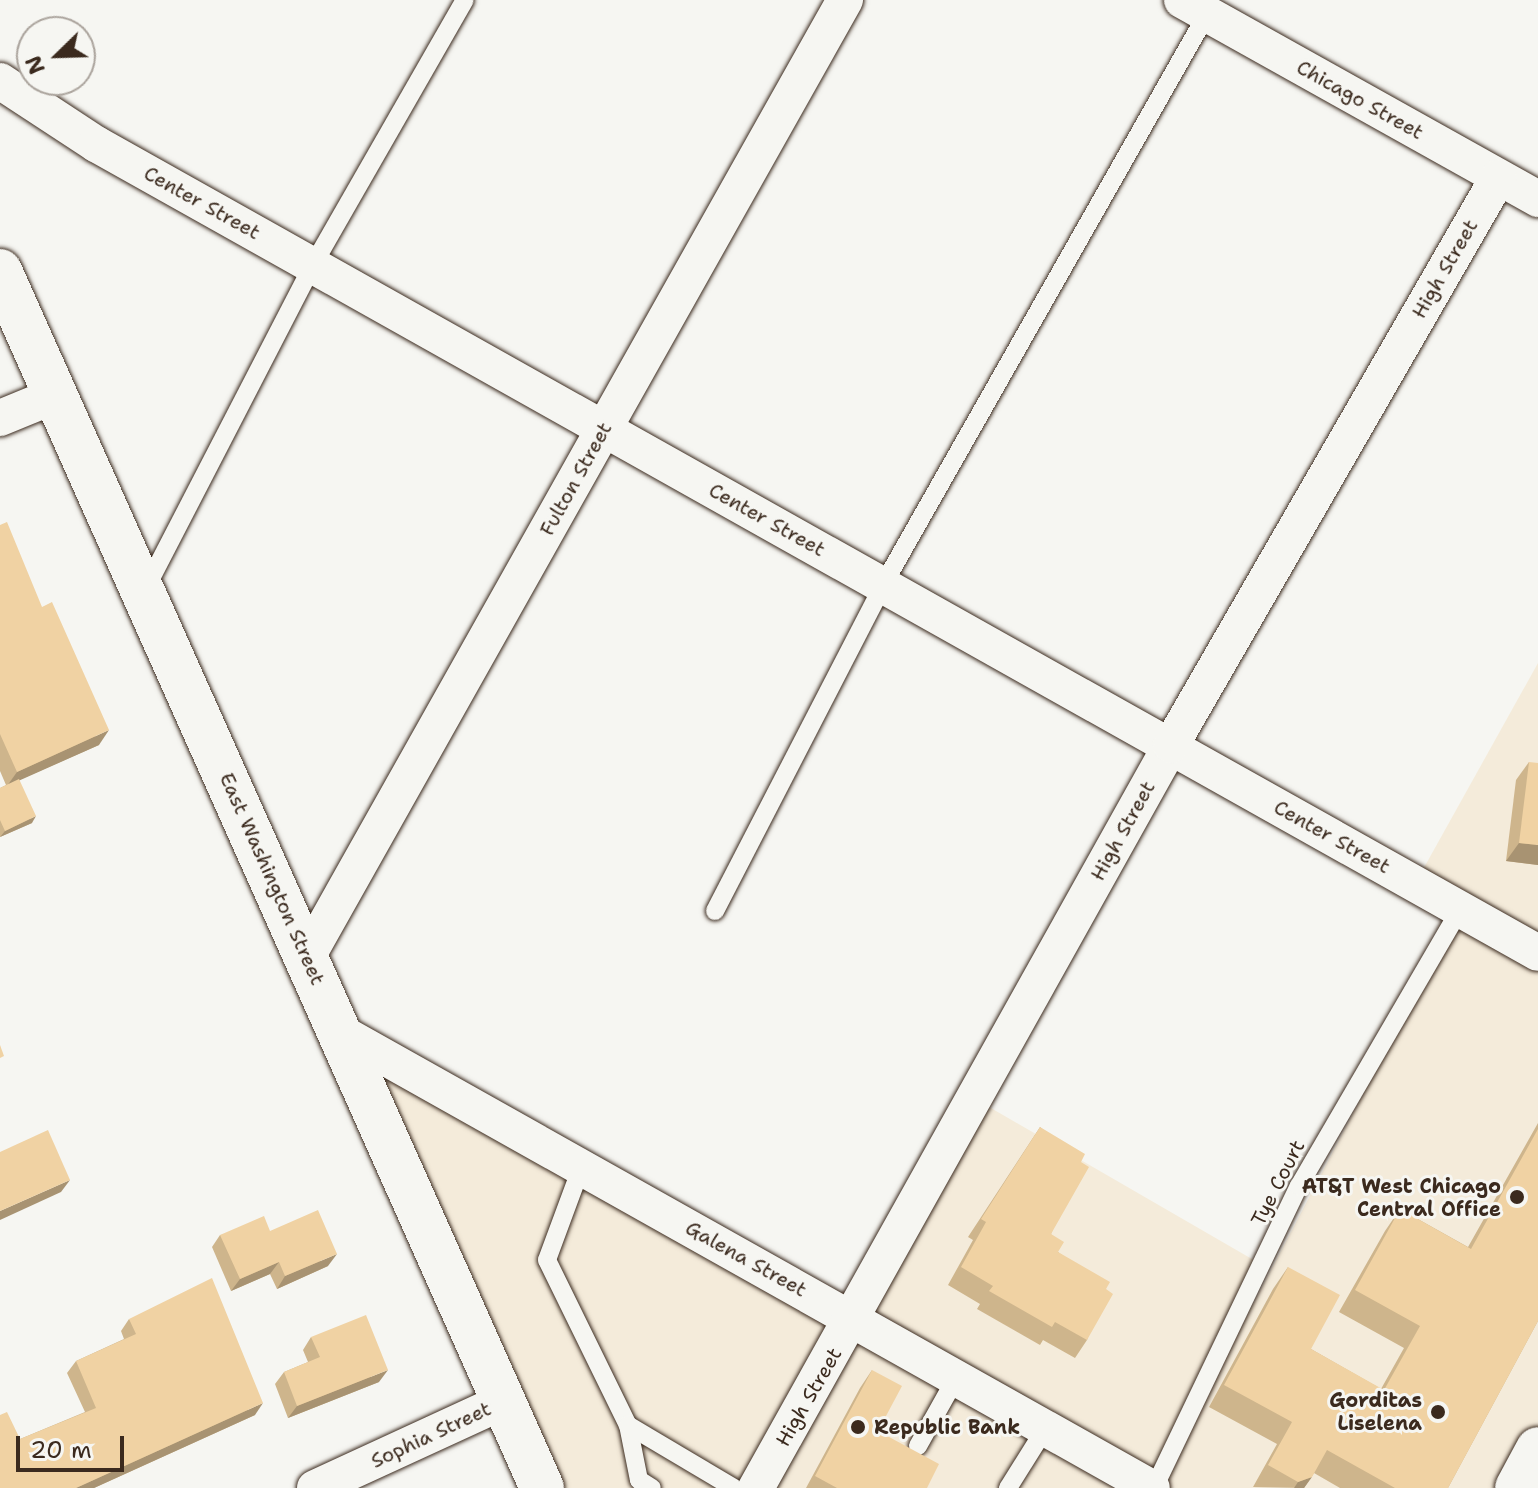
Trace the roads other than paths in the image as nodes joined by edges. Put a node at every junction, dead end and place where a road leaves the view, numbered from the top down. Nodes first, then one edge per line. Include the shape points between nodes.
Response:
1 (465, 0) edge
2 (845, 0) edge
3 (1195, 7) edge
4 (0, 81) edge
5 (1498, 178) junction
6 (1538, 199) edge
7 (313, 265) junction
8 (0, 271) edge
9 (56, 395) junction
10 (0, 418) edge
11 (604, 428) junction
12 (883, 585) junction
13 (144, 592) junction
14 (1171, 745) junction
15 (1460, 909) junction
16 (715, 911) dead end
17 (1538, 953) edge
18 (307, 957) junction
19 (340, 1032) junction
20 (581, 1168) junction
21 (854, 1319) junction
22 (956, 1378) junction
23 (504, 1401) junction
24 (628, 1425) junction
25 (1045, 1429) junction
26 (918, 1446) dead end
27 (1538, 1449) edge
28 (315, 1488) edge
29 (542, 1488) edge
30 (652, 1488) edge
31 (734, 1488) edge
32 (756, 1488) edge
33 (1008, 1488) edge
34 (1153, 1488) edge
35 (1517, 1488) edge

1 - 7 lane
2 - 11 street, Fulton Street
3 - 5 street, Chicago Street
3 - 12 lane
4 - 7 street, Center Street via 96,144
5 - 6 street, Chicago Street
5 - 14 street, High Street
7 - 11 street, Center Street
7 - 13 lane
8 - 9 main road, East Washington Street
9 - 10 street
9 - 13 main road, East Washington Street
11 - 12 street, Center Street
11 - 18 street, Fulton Street
12 - 14 street, Center Street
12 - 16 lane
13 - 18 main road, East Washington Street
14 - 15 street, Center Street
14 - 21 street, High Street
15 - 17 street, Center Street
15 - 34 lane, Tye Court via 1299,1186
18 - 19 main road, East Washington Street
19 - 20 street, Galena Street
19 - 23 main road, East Washington Street
20 - 21 street, Galena Street
20 - 24 lane via 547,1260
21 - 22 street, Galena Street
21 - 32 street, High Street
22 - 25 street, Galena Street
22 - 26 lane
23 - 28 street, Sophia Street
23 - 29 main road, East Washington Street
24 - 30 lane via 639,1480
24 - 31 lane
25 - 33 lane
25 - 34 street, Galena Street
27 - 35 main road

